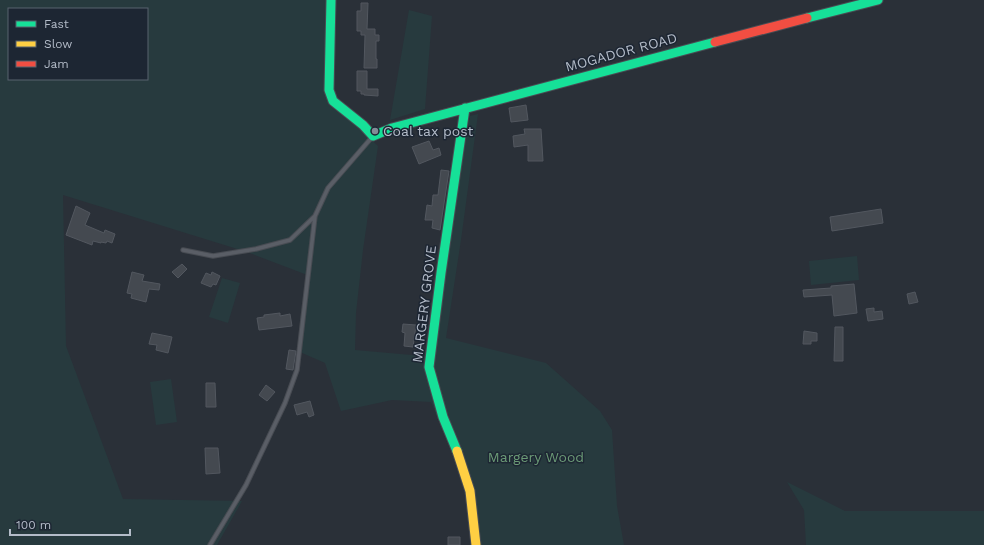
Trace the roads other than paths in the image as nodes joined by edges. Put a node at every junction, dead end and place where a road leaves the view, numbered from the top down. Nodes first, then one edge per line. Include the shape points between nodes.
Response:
1 (331, 0) edge
2 (878, 0) edge
3 (465, 108) junction
4 (373, 136) junction
5 (315, 216) junction
6 (183, 250) dead end
7 (210, 545) edge
8 (476, 545) edge

1 - 4 street via 329,90 333,101
2 - 3 street, MOGADOR ROAD
3 - 4 street, MOGADOR ROAD via 392,128
3 - 8 street, MARGERY GROVE via 429,367 443,417 470,491
4 - 5 lane via 328,188
5 - 6 lane via 290,240 256,249 213,256
5 - 7 lane via 297,370 246,485

